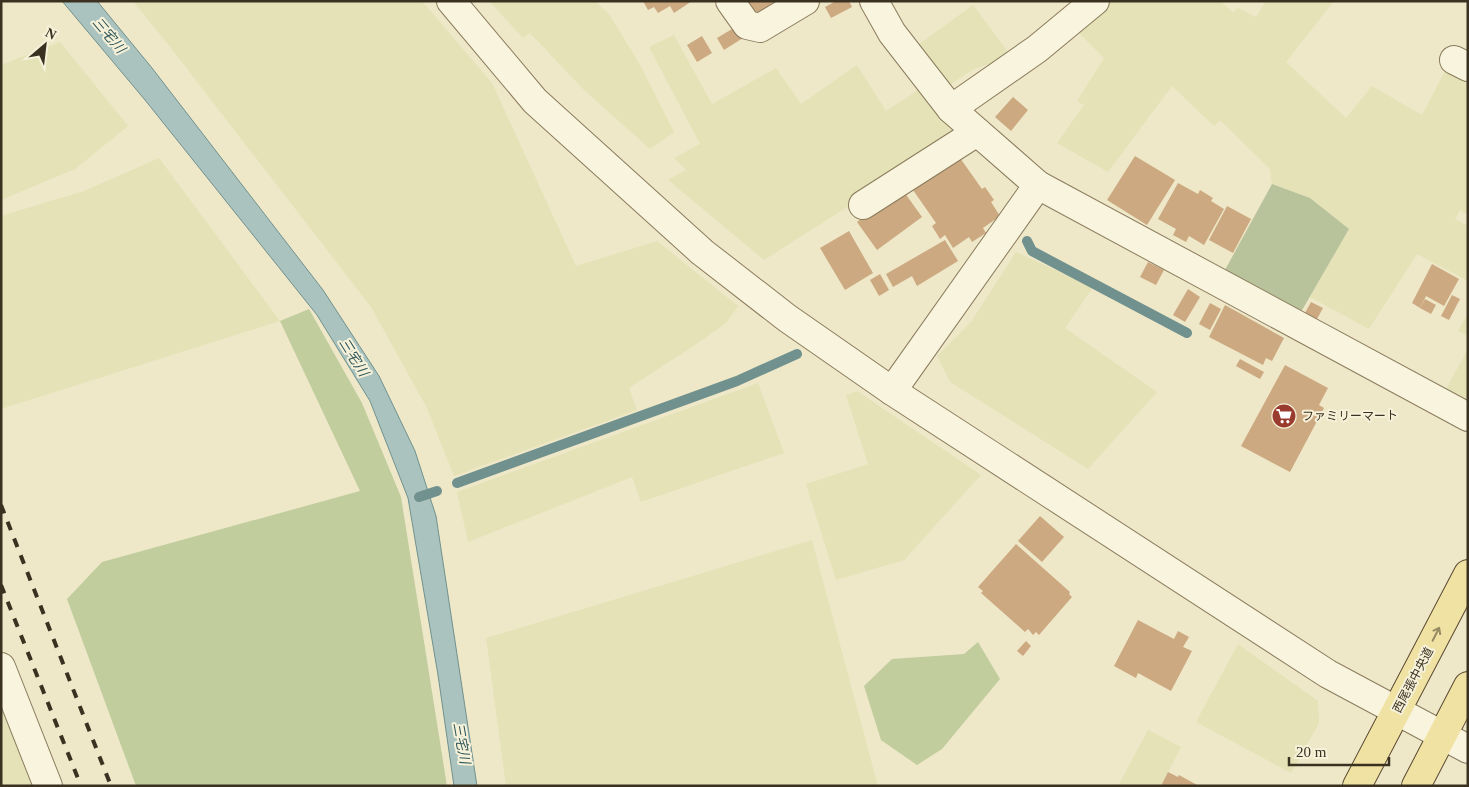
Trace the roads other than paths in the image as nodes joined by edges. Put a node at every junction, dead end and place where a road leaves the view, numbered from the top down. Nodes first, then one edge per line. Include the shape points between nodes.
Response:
1 (451, 1) edge
2 (730, 1) edge
3 (805, 1) edge
4 (874, 1) edge
5 (1095, 1) edge
6 (951, 109) junction
7 (977, 132) junction
8 (1038, 185) junction
9 (863, 205) dead end
10 (892, 391) junction
11 (1468, 417) edge
12 (1468, 574) edge
13 (1, 667) edge
14 (1468, 686) edge
15 (1397, 710) junction
16 (1443, 734) junction
17 (1468, 749) edge
18 (48, 786) edge
19 (1357, 786) edge
20 (1416, 786) edge

1 - 10 street via 535,101 695,245 787,318
2 - 3 street via 747,24 760,28
4 - 6 street via 892,33
5 - 6 street via 1037,49
6 - 7 street
7 - 8 street
7 - 9 street
8 - 10 street
8 - 11 street
10 - 15 street via 1328,674
15 -> 12 main road, 西尾張中央道
13 - 18 street
14 - 16 main road
15 - 16 street
15 - 19 main road, 西尾張中央道
16 - 17 street
16 - 20 main road

